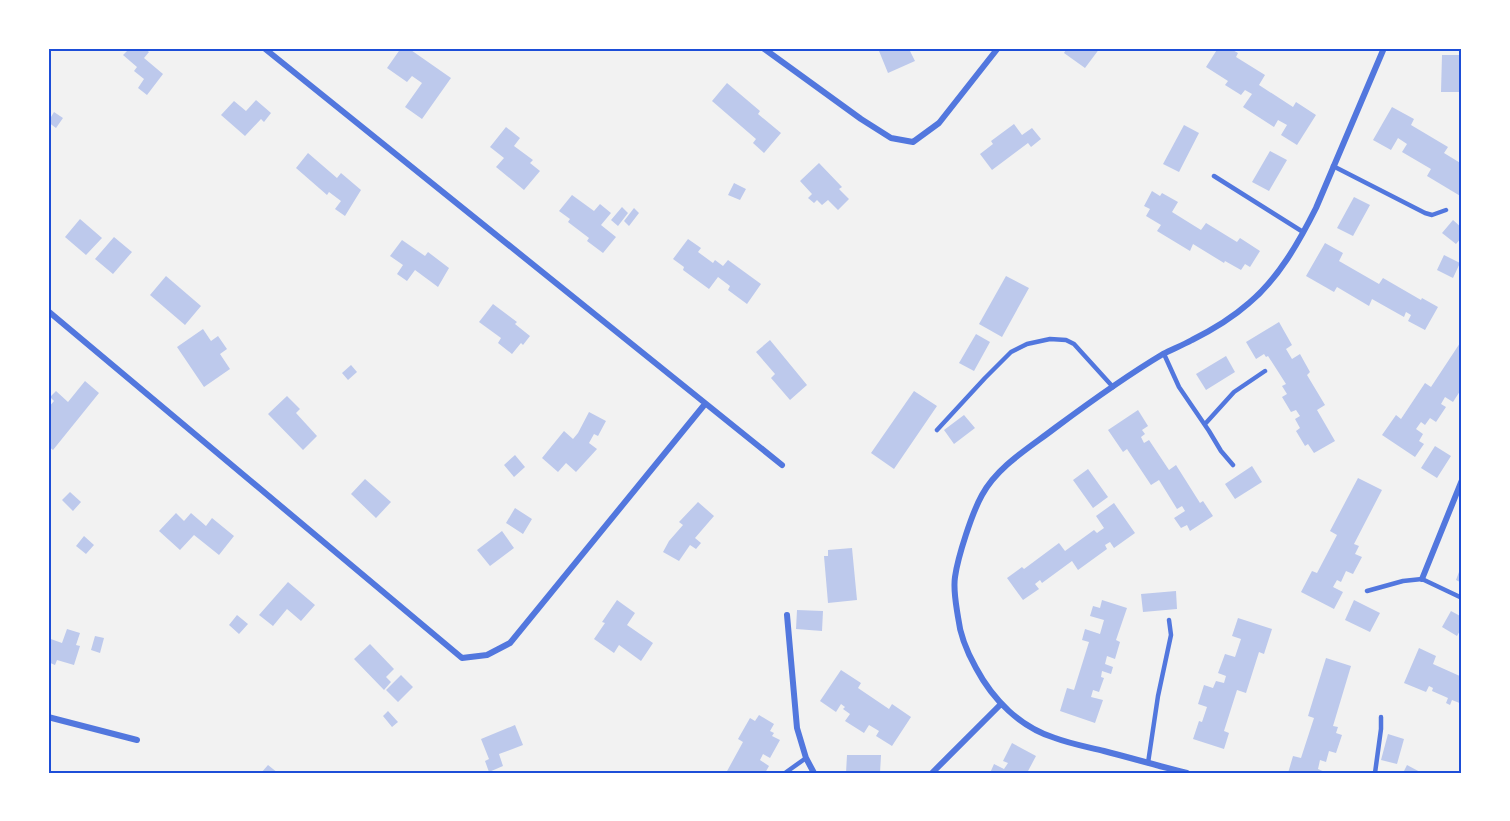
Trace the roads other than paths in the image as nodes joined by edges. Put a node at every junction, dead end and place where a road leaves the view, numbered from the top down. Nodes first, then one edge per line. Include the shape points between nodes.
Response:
1 (264, 48) edge
2 (764, 48) edge
3 (998, 48) edge
4 (1384, 48) edge
5 (1333, 166) junction
6 (1214, 176) dead end
7 (1446, 210) dead end
8 (1303, 232) junction
9 (48, 311) edge
10 (1164, 354) junction
11 (1265, 371) dead end
12 (1113, 387) junction
13 (705, 404) junction
14 (1204, 424) junction
15 (937, 430) dead end
16 (782, 465) dead end
17 (1233, 465) dead end
18 (1462, 480) edge
19 (1422, 579) junction
20 (1367, 591) dead end
21 (1462, 598) edge
22 (787, 615) dead end
23 (1169, 620) dead end
24 (1001, 704) junction
25 (48, 717) edge
26 (1381, 717) dead end
27 (137, 740) dead end
28 (806, 758) junction
29 (1148, 763) junction
30 (785, 773) edge
31 (814, 773) edge
32 (932, 773) edge
33 (1187, 773) edge
34 (1375, 773) edge

1 - 13 street
2 - 3 street via 891,138 913,142 939,123
4 - 5 street
5 - 7 lane via 1425,213
5 - 8 street
6 - 8 lane
8 - 10 street via 1269,284 1250,302 1230,318
9 - 13 street via 462,658 487,655 510,643
10 - 12 street
10 - 14 lane via 1179,387
11 - 14 lane via 1234,392
12 - 15 lane via 1066,340 1027,344 1011,352
12 - 24 street via 998,474 982,495 972,518 954,578 955,602 966,648 986,686
13 - 16 street
14 - 17 lane
18 - 19 street
19 - 20 lane
19 - 21 lane
22 - 28 street via 797,728
23 - 29 lane via 1171,635
24 - 29 street via 1024,724 1054,738
24 - 32 street
25 - 27 street
26 - 34 lane
28 - 30 lane
28 - 31 street
29 - 33 street

